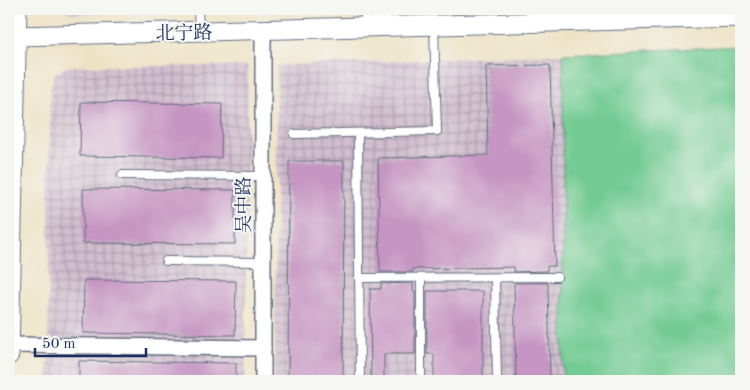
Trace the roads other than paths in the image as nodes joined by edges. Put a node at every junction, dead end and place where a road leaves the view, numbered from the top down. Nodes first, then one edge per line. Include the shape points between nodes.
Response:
1 (17, 9) edge
2 (198, 9) edge
3 (741, 17) edge
4 (365, 18) edge
5 (434, 25) junction
6 (264, 30) junction
7 (199, 31) junction
8 (17, 36) junction
9 (358, 133) junction
10 (294, 134) dead end
11 (122, 174) dead end
12 (264, 176) junction
13 (166, 261) dead end
14 (264, 262) junction
15 (557, 277) dead end
16 (359, 278) junction
17 (421, 278) junction
18 (495, 278) junction
19 (9, 345) edge
20 (263, 348) junction
21 (9, 355) edge
22 (421, 377) dead end
23 (263, 381) edge
24 (360, 381) edge
25 (497, 381) edge

1 - 8 street
2 - 7 lane
3 - 5 street, 北宁路
4 - 5 street, 北宁路
4 - 6 street, 北宁路
5 - 9 lane via 437,131
6 - 7 street, 北宁路
6 - 12 street, 吴中路
7 - 8 street, 北宁路
8 - 19 street
9 - 10 lane
9 - 16 lane
11 - 12 lane
12 - 14 street, 吴中路
13 - 14 lane
14 - 20 street, 吴中路
15 - 18 lane
16 - 17 lane
16 - 24 lane
17 - 18 lane
17 - 22 lane
18 - 25 lane
19 - 20 street
19 - 21 street
20 - 23 street, 吴中路

